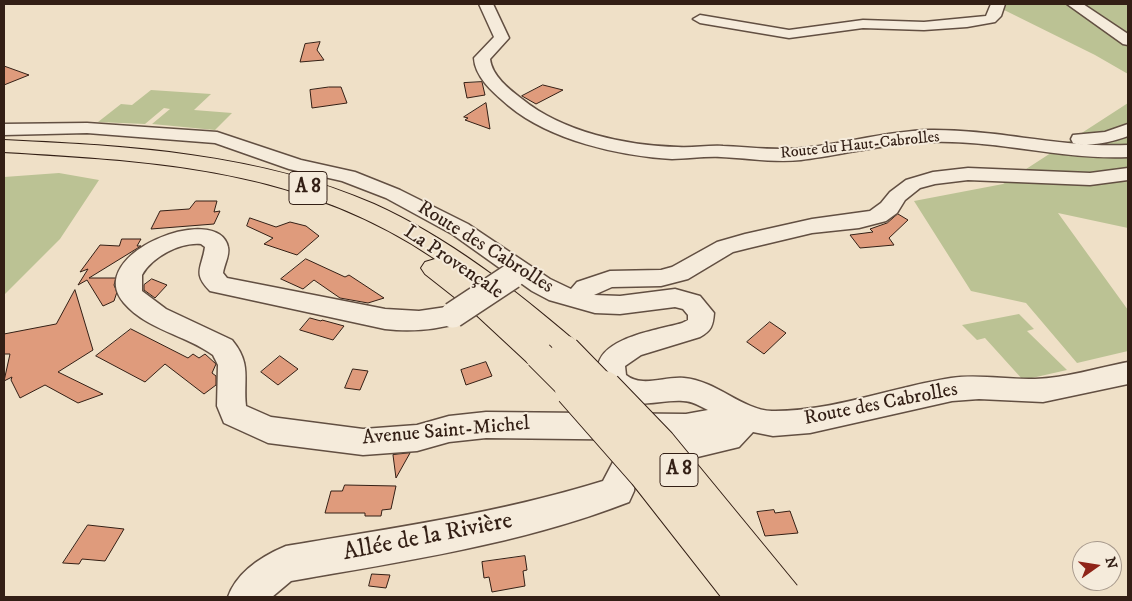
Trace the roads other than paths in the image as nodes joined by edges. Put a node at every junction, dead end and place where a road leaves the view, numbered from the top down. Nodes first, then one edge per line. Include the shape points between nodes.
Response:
1 (486, 4) edge
2 (998, 4) edge
3 (1074, 4) edge
4 (700, 19) dead end
5 (1128, 41) edge
6 (4, 130) edge
7 (1128, 130) edge
8 (4, 146) edge
9 (1062, 151) junction
10 (1128, 151) edge
11 (4, 160) edge
12 (1128, 174) edge
13 (516, 273) junction
14 (576, 299) junction
15 (553, 353) junction
16 (1128, 373) edge
17 (740, 415) junction
18 (246, 597) edge
19 (744, 597) edge
20 (783, 597) edge

1 - 9 street, Route du Haut-Cabrolles via 502,38 482,58 489,76 518,106 550,125 580,136 672,154 712,151 784,155 927,136 988,139
2 - 4 street via 994,16 982,21 924,26 862,24 796,34
3 - 5 street
6 - 13 street, Route des Cabrolles via 103,129 217,138 235,143 284,161 348,176 393,194 460,229
7 - 9 street via 1107,137 1064,143
8 - 15 highway, La Provençale / A 8 via 118,152 197,161 263,175 319,192 412,233 484,280
9 - 10 street, Route du Haut-Cabrolles
11 - 15 highway, La Provençale / A 8 via 91,162 168,169 250,185 313,205 360,225 423,261
12 - 14 street, Route du Haut-Cabrolles via 1090,179 968,174 933,178 913,184 878,216 744,241 725,247 680,274 660,278 610,279 586,288
13 - 14 street, Route des Cabrolles via 558,294
13 - 17 street, Avenue Saint-Michel, bridge via 453,315 430,321 385,320 220,285 210,275 216,258 215,243 197,236 178,239 149,254 133,269 128,286 131,296 149,310 224,348 233,370 230,398 234,414 268,430 362,442 417,438 449,429 486,425 686,427
14 - 17 street, Route des Cabrolles via 620,305 675,298 691,302 702,319 700,324 695,329 624,351 612,362 614,380 632,392 684,389
15 - 19 highway, La Provençale / A 8, bridge via 590,406 676,507
15 - 20 highway, La Provençale / A 8, bridge via 658,445
16 - 17 street, Route des Cabrolles via 1042,390 976,387 924,395 822,420 768,424
17 - 18 street, Allée de la Rivière via 728,438 677,448 624,472 618,491 537,517 480,530 286,564 273,571

